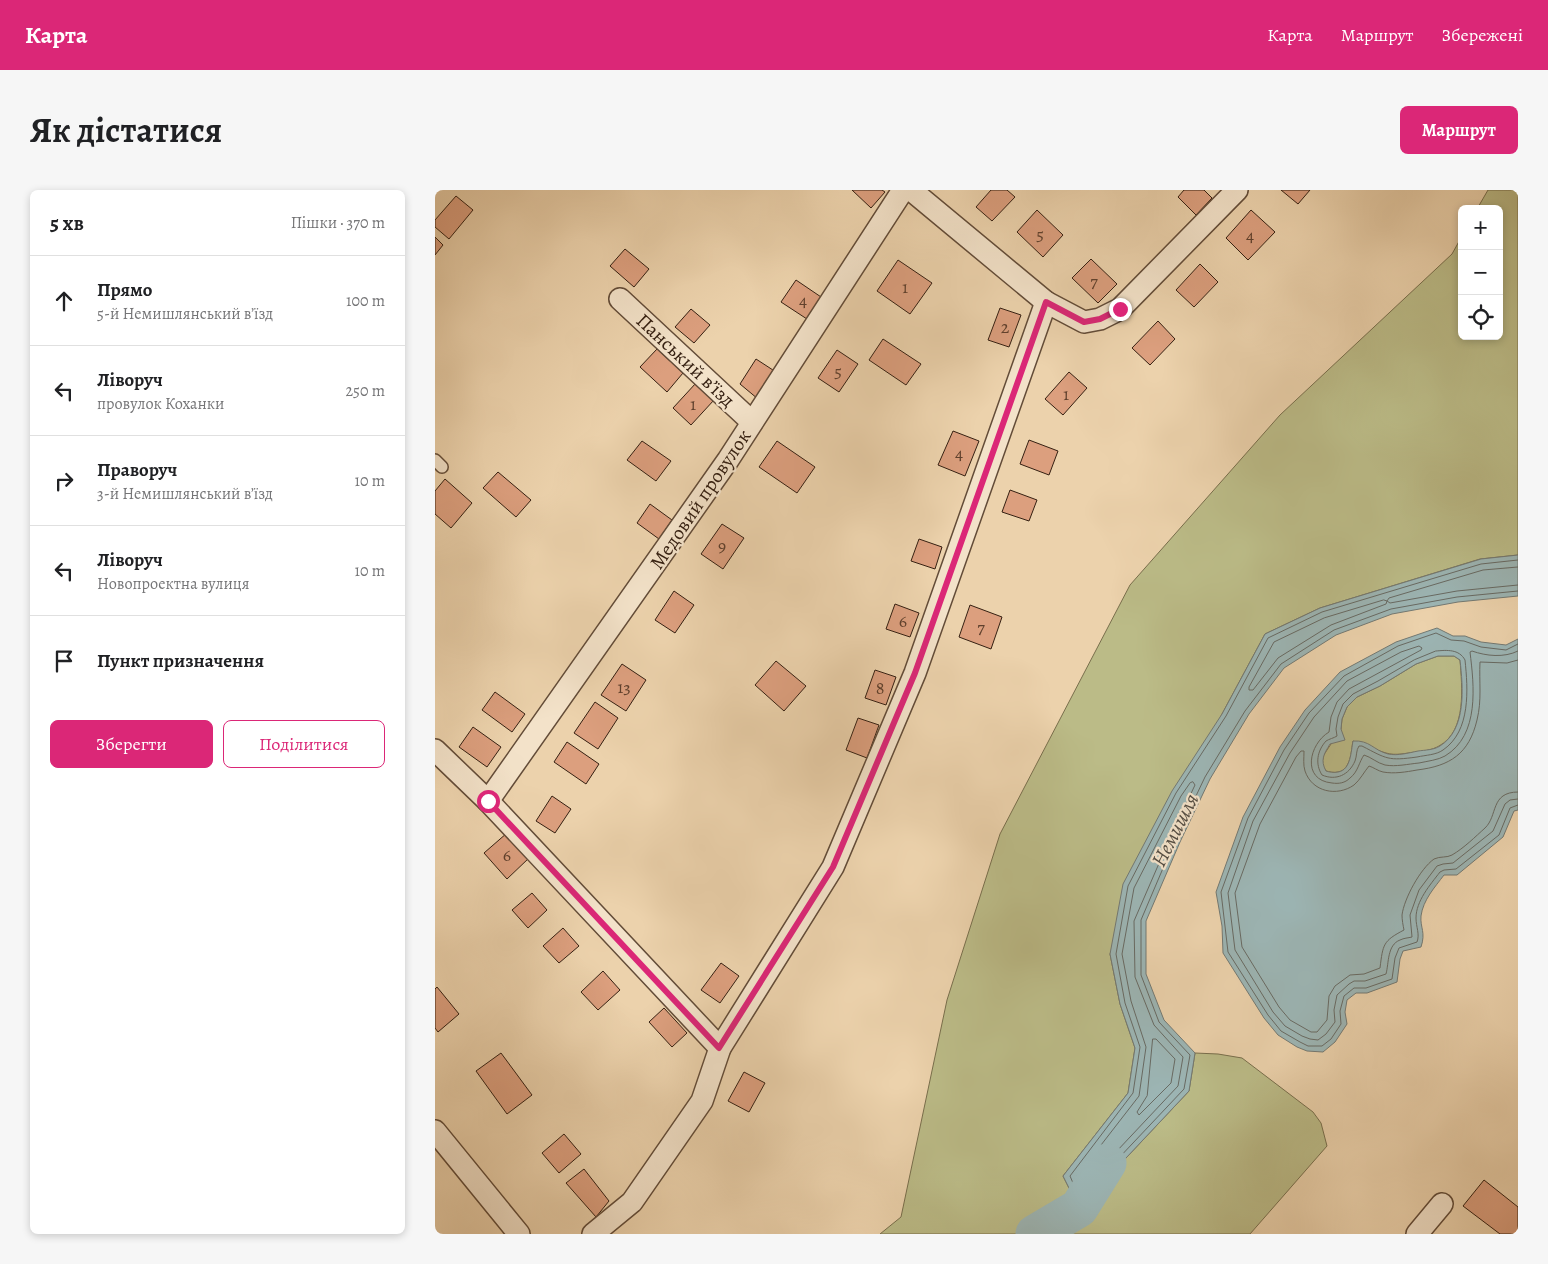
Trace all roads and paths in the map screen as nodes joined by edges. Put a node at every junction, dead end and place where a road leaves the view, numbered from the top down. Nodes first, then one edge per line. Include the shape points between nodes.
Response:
1 (903, 190) edge
2 (911, 190) edge
3 (1237, 190) edge
4 (620, 299) dead end
5 (1046, 302) junction
6 (753, 422) junction
7 (435, 750) edge
8 (488, 801) junction
9 (719, 1048) junction
10 (435, 1132) edge
11 (1442, 1204) dead end
12 (1428, 1230) edge
13 (519, 1234) edge
14 (593, 1234) edge

1 - 6 street, Медовий провулок
2 - 5 street
3 - 5 street via 1120,309 1100,319 1084,322
4 - 6 street, Панський в’їзд
5 - 9 street via 915,673 833,867
6 - 8 street, Медовий провулок
7 - 8 street
8 - 9 street
9 - 14 street via 702,1101 632,1202
10 - 13 street
11 - 12 street

